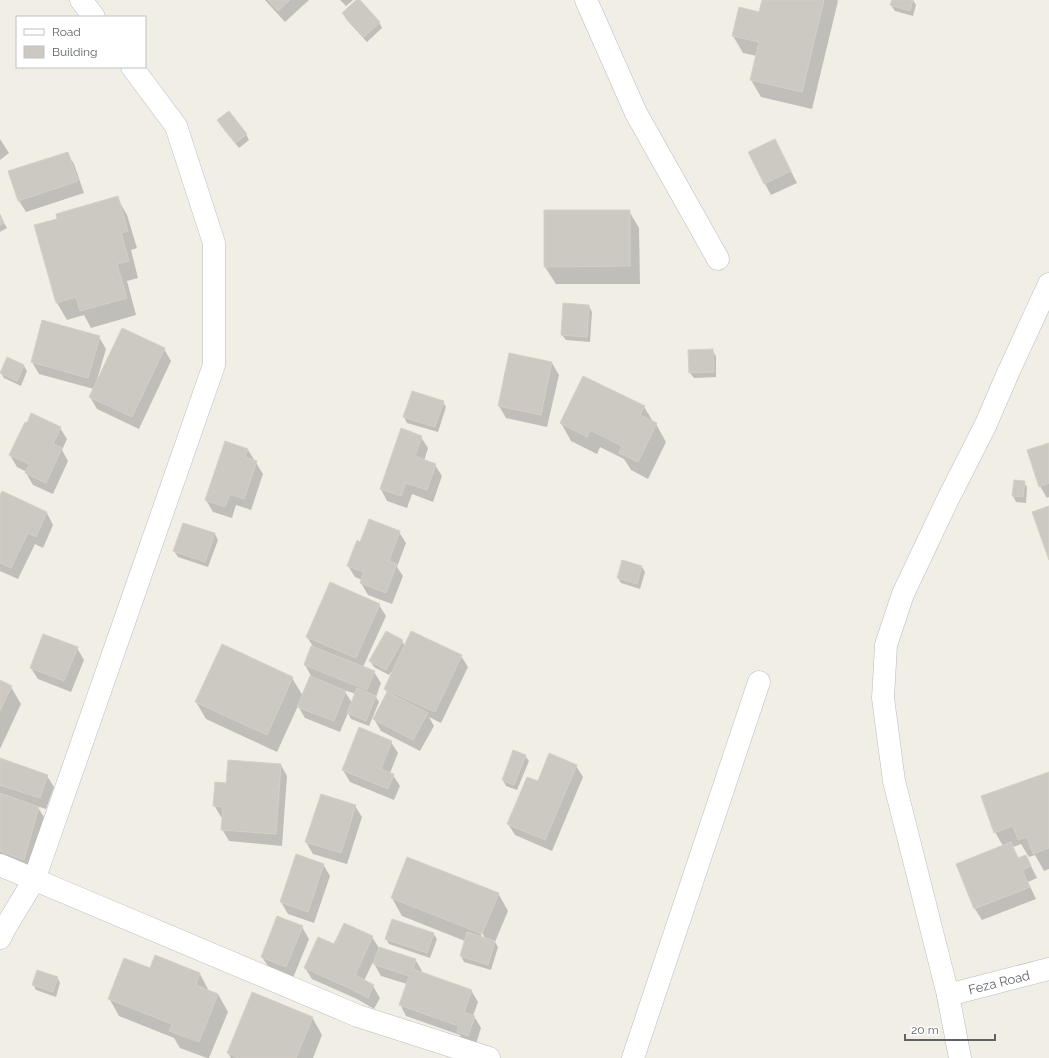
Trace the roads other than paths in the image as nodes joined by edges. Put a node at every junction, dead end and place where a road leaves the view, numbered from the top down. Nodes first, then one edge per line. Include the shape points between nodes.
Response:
1 (81, 0) edge
2 (586, 0) edge
3 (93, 16) edge
4 (133, 68) edge
5 (718, 260) dead end
6 (1049, 284) edge
7 (759, 682) dead end
8 (0, 865) edge
9 (34, 880) junction
10 (0, 938) edge
11 (1049, 969) edge
12 (948, 995) junction
13 (488, 1058) edge
14 (633, 1058) edge
15 (960, 1058) edge

1 - 3 street
2 - 5 street via 636,113
4 - 9 street via 176,126 214,242 214,365
6 - 12 street via 986,424 903,594 886,645 883,698 894,781
7 - 14 street
8 - 9 street
9 - 10 street
9 - 13 street via 358,1016
11 - 12 street, Feza Road
12 - 15 street

